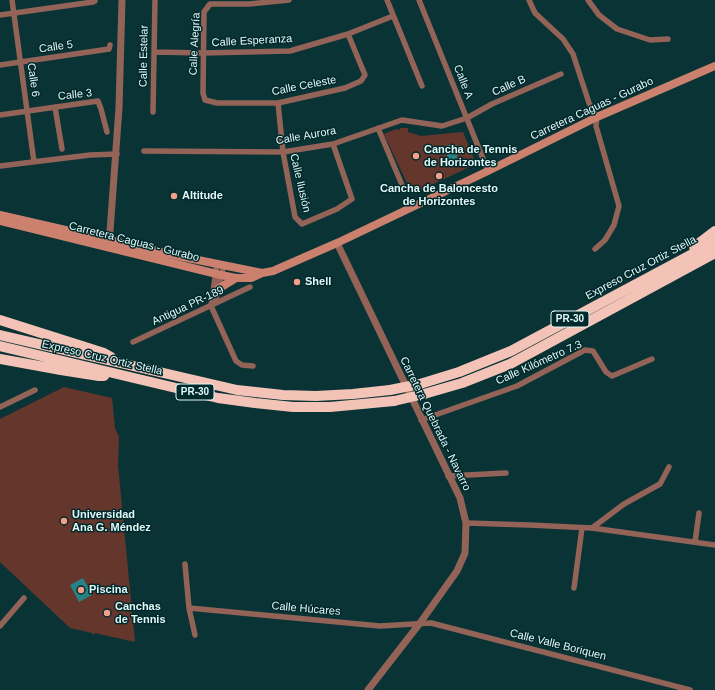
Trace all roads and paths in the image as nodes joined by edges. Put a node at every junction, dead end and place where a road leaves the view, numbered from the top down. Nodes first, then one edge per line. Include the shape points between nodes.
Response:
1 (12, 0) edge
2 (95, 0) edge
3 (122, 0) edge
4 (155, 0) edge
5 (289, 0) edge
6 (387, 0) edge
7 (420, 0) edge
8 (529, 0) edge
9 (588, 0) edge
10 (14, 13) junction
11 (0, 15) edge
12 (393, 16) junction
13 (348, 34) junction
14 (668, 39) dead end
15 (110, 45) dead end
16 (155, 52) junction
17 (204, 53) junction
18 (20, 62) junction
19 (0, 65) edge
20 (715, 66) edge
21 (561, 74) dead end
22 (422, 86) dead end
23 (203, 94) joint
24 (278, 103) junction
25 (55, 107) junction
26 (27, 110) junction
27 (154, 112) dead end
28 (0, 115) edge
29 (597, 116) junction
30 (466, 118) junction
31 (378, 128) junction
32 (107, 132) dead end
33 (332, 144) junction
34 (62, 149) dead end
35 (144, 151) dead end
36 (283, 152) junction
37 (117, 154) junction
38 (34, 162) junction
39 (0, 166) edge
40 (488, 171) junction
41 (402, 186) dead end
42 (0, 215) edge
43 (0, 222) edge
44 (715, 231) edge
45 (715, 242) edge
46 (337, 243) junction
47 (109, 244) junction
48 (595, 249) dead end
49 (715, 253) edge
50 (220, 264) junction
51 (262, 272) junction
52 (218, 274) junction
53 (650, 277) junction
54 (236, 278) junction
55 (250, 287) dead end
56 (218, 289) junction
57 (211, 306) junction
58 (0, 320) edge
59 (0, 335) edge
60 (133, 342) dead end
61 (0, 346) edge
62 (0, 359) edge
63 (652, 359) dead end
64 (121, 364) junction
65 (254, 366) dead end
66 (121, 375) junction
67 (34, 390) dead end
68 (0, 407) edge
69 (421, 420) junction
70 (669, 467) dead end
71 (506, 473) dead end
72 (448, 476) junction
73 (699, 514) dead end
74 (466, 524) junction
75 (582, 528) junction
76 (592, 528) junction
77 (695, 542) junction
78 (715, 545) edge
79 (185, 564) dead end
80 (574, 588) dead end
81 (24, 598) dead end
82 (189, 608) junction
83 (420, 623) junction
84 (0, 626) edge
85 (195, 635) dead end
86 (368, 690) edge
87 (690, 690) edge

1 - 10 street, Calle 6
2 - 10 street
3 - 37 street
4 - 16 street, Calle Estelar
5 - 17 street, Calle Alegría via 210,4 204,12
6 - 12 street
7 - 30 street, Calle A
8 - 29 street via 535,13 563,39 573,54 589,103
9 - 14 street via 599,15 616,29 650,40
10 - 11 street
10 - 18 street, Calle 6
12 - 13 street, Calle Esperanza
12 - 22 street
13 - 17 street, Calle Esperanza via 290,51
13 - 24 street, Calle Celeste via 365,75 361,81 345,88
15 - 18 street, Calle 5 via 109,50
16 - 17 street, Calle Esperanza
16 - 27 street, Calle Estelar
17 - 23 street, Calle Alegría
18 - 19 street, Calle 5
18 - 26 street, Calle 6
20 - 29 main road, Carretera Caguas - Gurabo
21 - 30 street, Calle B
23 - 24 street, Calle Celeste via 205,100 217,103
24 - 36 street, Calle Ilusión
25 - 26 street, Calle 3
25 - 32 street, Calle 3 via 98,101
25 - 34 street
26 - 28 street, Calle 3
26 - 38 street, Calle 6
29 - 40 main road, Carretera Caguas - Gurabo
29 - 48 street via 596,126 619,206 614,225 605,240
30 - 31 street, Calle Aurora via 442,126 402,120
30 - 40 street, Calle A
31 - 33 street, Calle Aurora
31 - 41 street
33 - 36 street, Calle Aurora
33 - 36 street, Calle Ilusión via 352,199 337,209 302,224 295,217
35 - 36 street, Calle Aurora
37 - 38 street
37 - 47 street
38 - 39 street
40 - 46 main road, Carretera Caguas - Gurabo
42 - 47 main road, Carretera Caguas - Gurabo
43 - 47 main road, Carretera Caguas - Gurabo
44 - 53 highway via 662,266
45 - 53 highway, Expreso Cruz Ortiz Stella / PR-30
46 - 51 main road, Carretera Caguas - Gurabo via 273,271
46 - 69 street, Carretera Quebrada - Navarro
47 - 50 main road, Carretera Caguas - Gurabo
47 - 52 main road, Carretera Caguas - Gurabo
49 - 66 highway, Expreso Cruz Ortiz Stella / PR-30, bridge via 510,364 462,383 424,394 330,407 274,405 218,398
50 - 51 main road, Carretera Caguas - Gurabo
50 - 52 street
51 - 54 main road, Carretera Caguas - Gurabo via 251,278
52 - 54 main road, Carretera Caguas - Gurabo
52 - 56 street
52 - 57 street
53 - 64 highway, Expreso Cruz Ortiz Stella / PR-30, bridge via 511,351 465,370 390,390 333,396 269,394 220,387
54 - 56 main road
55 - 57 street, Antigua PR-189
56 - 57 street
57 - 60 street, Antigua PR-189
57 - 65 street via 236,361 242,365
58 - 64 highway via 104,353
59 - 64 highway, Expreso Cruz Ortiz Stella / PR-30
61 - 66 highway, Expreso Cruz Ortiz Stella / PR-30
62 - 66 highway via 99,376
63 - 69 street, Calle Kilómetro 7.3 via 612,376 606,372 593,351 585,350 517,386
67 - 68 street
69 - 72 street, Carretera Quebrada - Navarro
70 - 76 street via 660,484 624,504
71 - 72 street
72 - 74 street, Carretera Quebrada - Navarro via 460,498
73 - 77 street
74 - 75 street
74 - 83 street, Carretera Quebrada - Navarro via 465,554 457,571
75 - 76 street
75 - 80 street
76 - 77 street
77 - 78 street
79 - 82 street
81 - 84 street
82 - 83 street, Calle Húcares via 380,626
82 - 85 street
83 - 86 street, Carretera Quebrada - Navarro
83 - 87 street, Calle Valle Boriquen via 431,623

